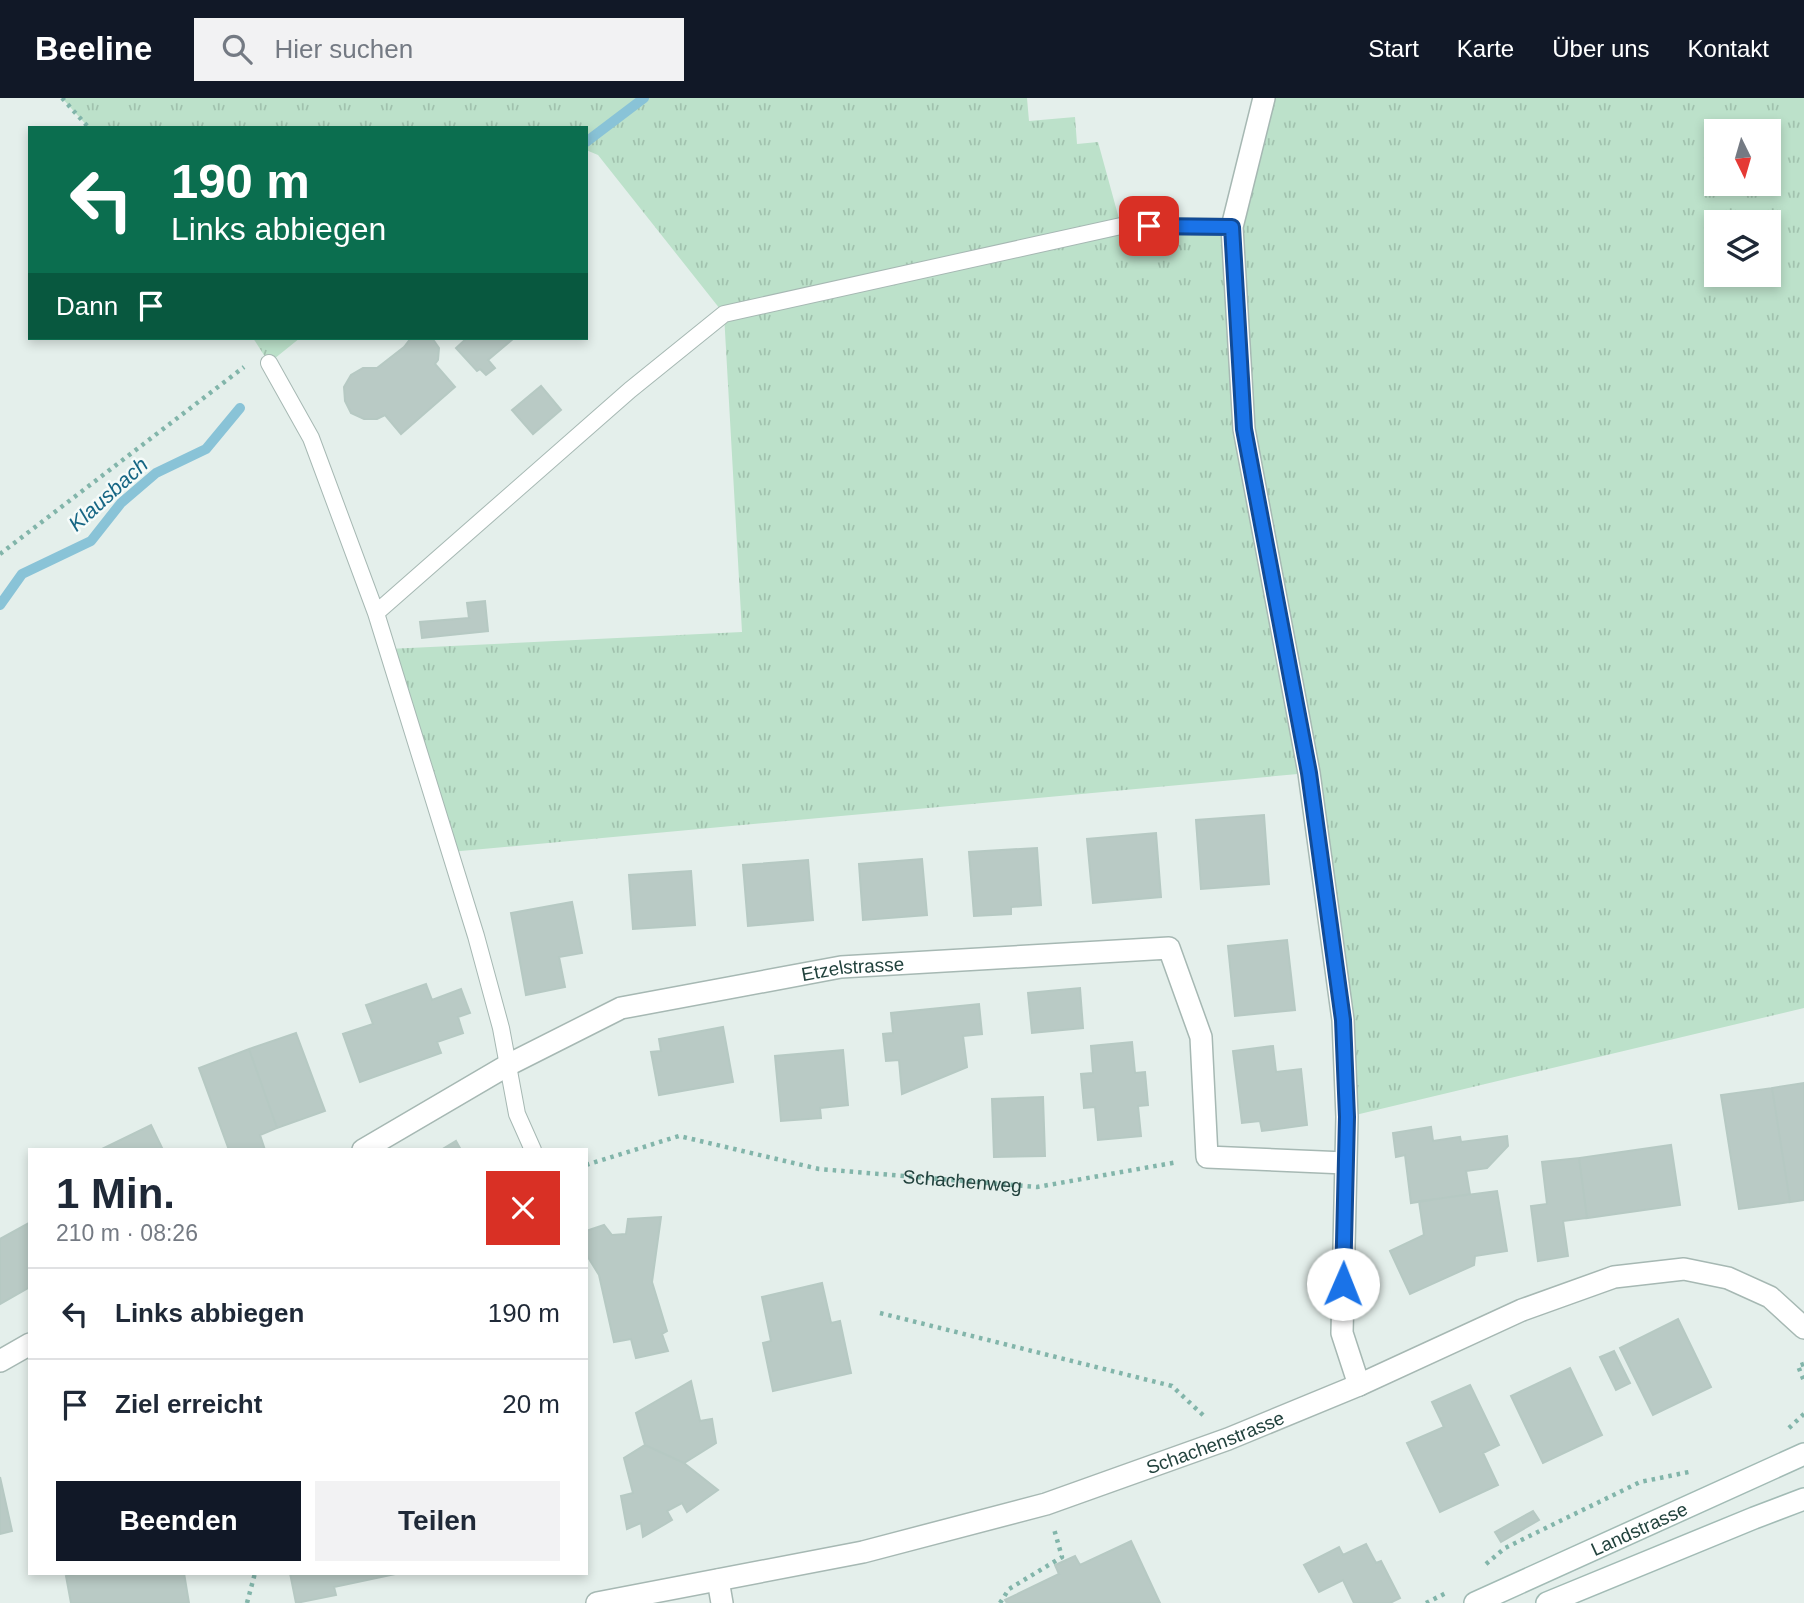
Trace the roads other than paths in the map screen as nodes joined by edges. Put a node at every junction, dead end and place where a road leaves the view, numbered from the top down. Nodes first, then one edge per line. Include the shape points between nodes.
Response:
1 (1264, 98) edge
2 (1232, 227) junction
3 (269, 363) dead end
4 (376, 613) junction
5 (508, 1065) junction
6 (366, 1148) edge
7 (532, 1148) edge
8 (1345, 1163) junction
9 (1804, 1328) edge
10 (28, 1345) edge
11 (0, 1361) edge
12 (1359, 1384) junction
13 (1804, 1454) edge
14 (1804, 1499) edge
15 (718, 1580) junction
16 (597, 1603) edge
17 (722, 1603) edge
18 (1475, 1603) edge
19 (1547, 1603) edge

1 - 2 street
2 - 4 lane via 1121,226 724,314 630,390
2 - 8 street via 1244,429 1309,773 1343,1020
3 - 4 lane via 311,438
4 - 5 lane via 476,936
5 - 6 street, Etzelstrasse
5 - 7 lane via 517,1114
5 - 8 street, Etzelstrasse via 621,1008 841,967 1169,948 1201,1037 1206,1157
8 - 12 street via 1342,1333
9 - 12 street, Schachenstrasse via 1770,1297 1728,1278 1684,1269 1614,1277 1522,1310
10 - 11 street
12 - 15 street, Schachenstrasse via 1228,1439 1046,1504 863,1552
13 - 18 street, Landstrasse
14 - 19 street, Landstrasse
15 - 16 street, Schachenstrasse
15 - 17 street

